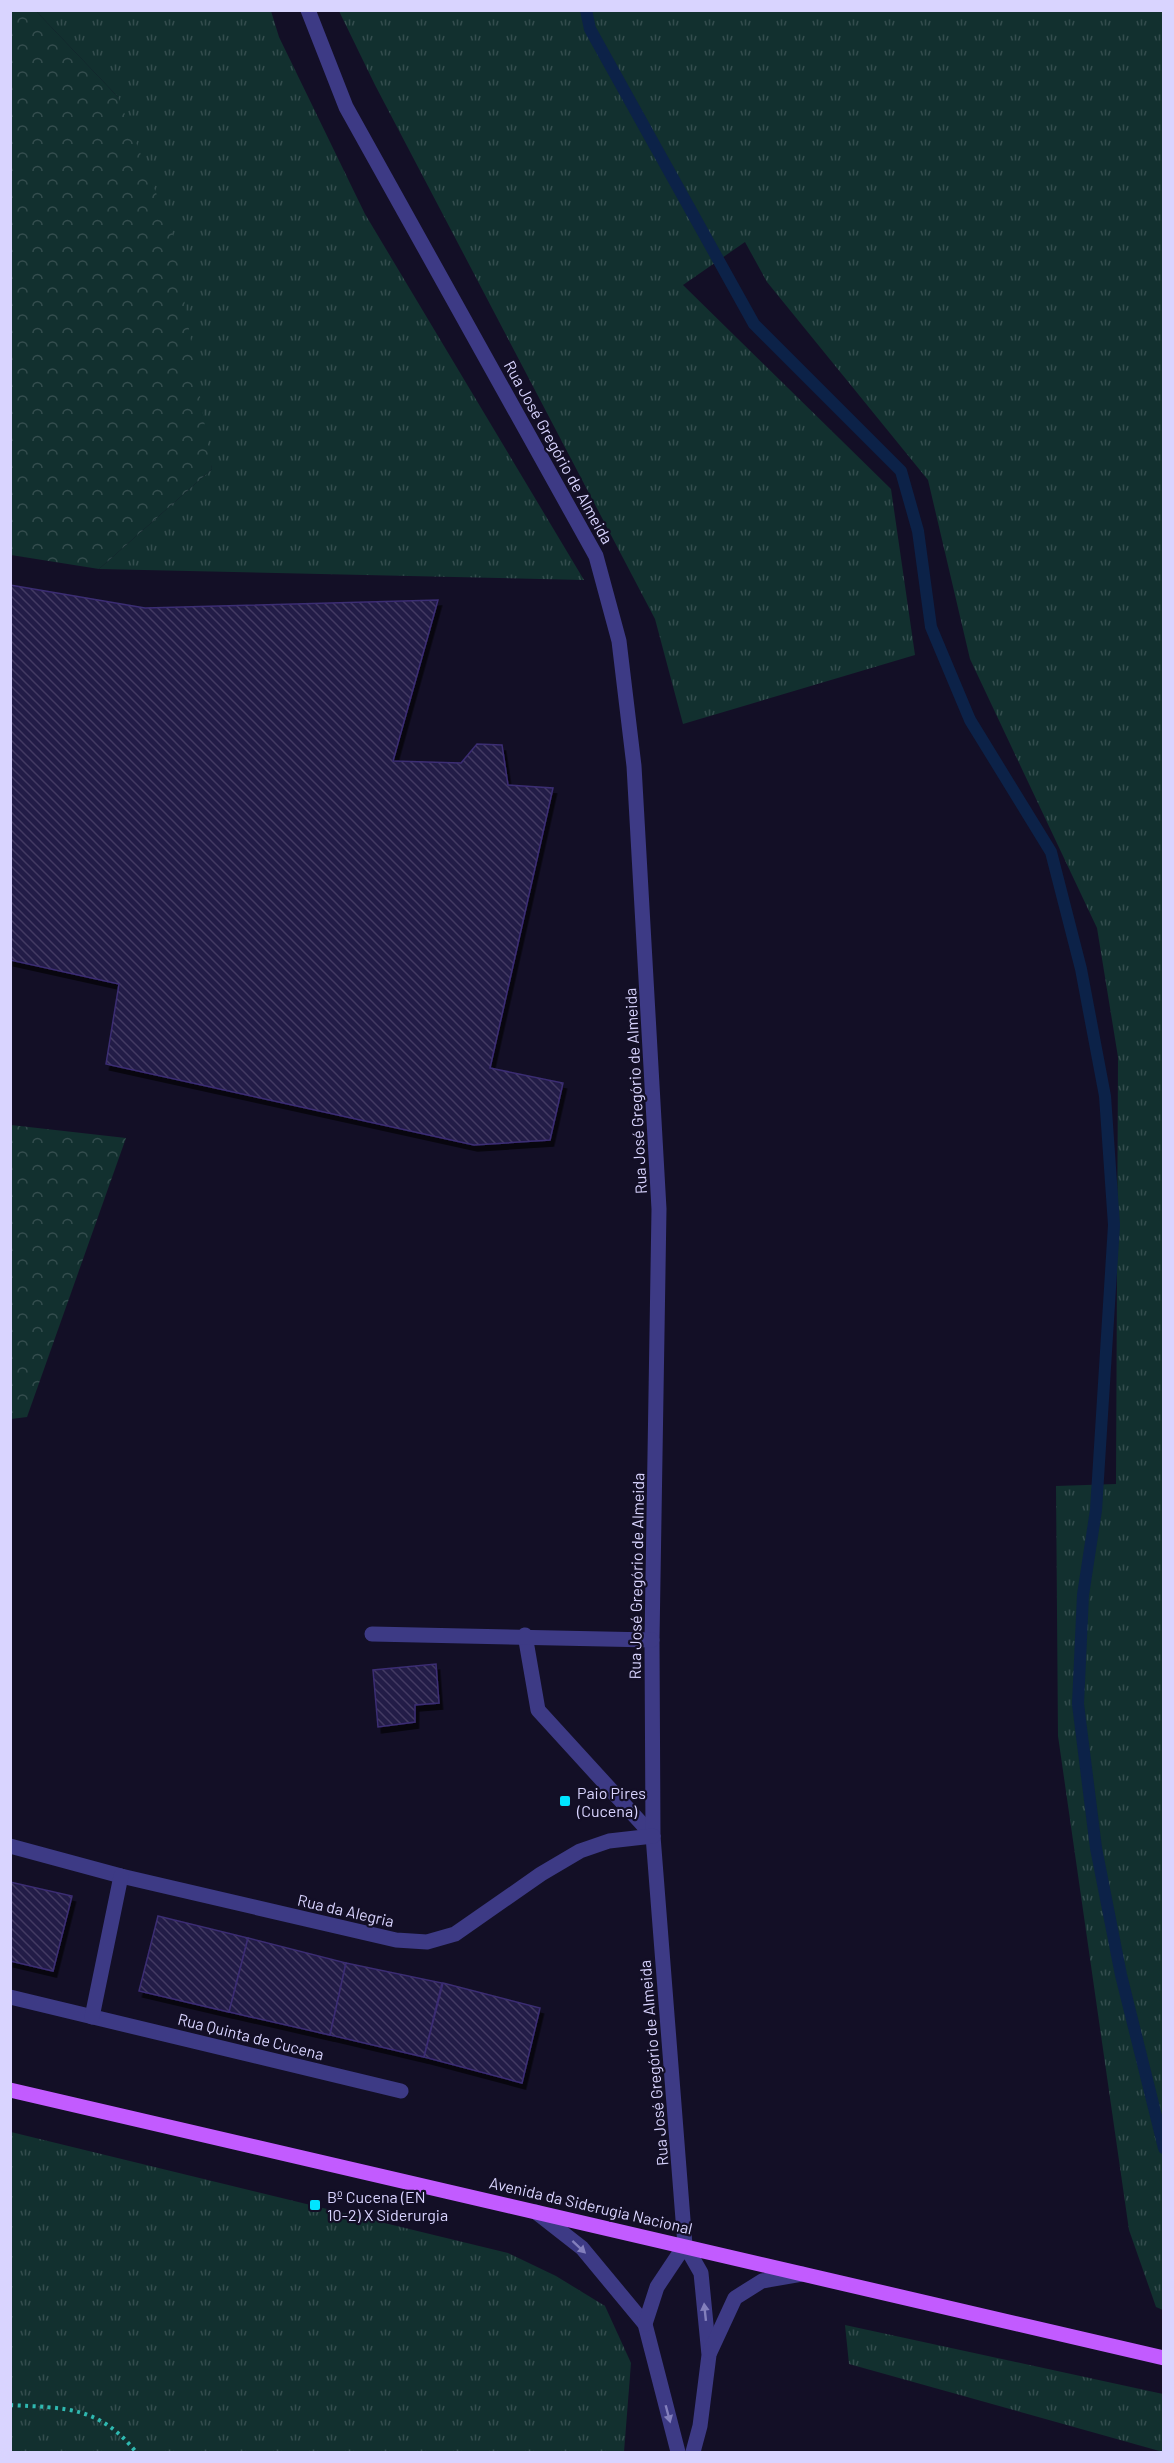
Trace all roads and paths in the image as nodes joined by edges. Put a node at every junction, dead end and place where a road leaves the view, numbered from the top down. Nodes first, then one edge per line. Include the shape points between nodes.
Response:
1 (308, 10) edge
2 (372, 1634) dead end
3 (525, 1635) junction
4 (652, 1640) junction
5 (653, 1836) junction
6 (10, 1846) edge
7 (121, 1876) junction
8 (10, 1997) edge
9 (92, 2017) junction
10 (10, 2090) edge
11 (401, 2091) dead end
12 (534, 2210) junction
13 (685, 2245) junction
14 (805, 2274) junction
15 (645, 2324) junction
16 (709, 2355) junction
17 (1164, 2358) edge
18 (10, 2405) edge
19 (136, 2452) edge
20 (678, 2452) edge
21 (693, 2452) edge

1 - 4 street, Rua José Gregório de Almeida via 346,107 596,556 619,641 634,766 659,1209
2 - 3 street
3 - 4 street
3 - 5 street via 538,1710
4 - 5 street, Rua José Gregório de Almeida
5 - 7 street, Rua da Alegria via 609,1841 580,1851 454,1934 428,1942 396,1940
5 - 13 street, Rua José Gregório de Almeida
6 - 7 street, Rua da Alegria
7 - 9 street
8 - 9 street, Rua Quinta de Cucena
9 - 11 street, Rua Quinta de Cucena
10 - 12 main road, Avenida da Siderugia Nacional
12 - 13 main road, Avenida da Siderugia Nacional
12 -> 15 street via 582,2248
13 - 14 main road, Avenida da Siderugia Nacional
13 - 15 street via 657,2287
16 -> 13 street via 701,2273
14 - 16 street via 762,2281 735,2298
14 - 17 main road, Avenida da Siderugia Nacional
15 -> 20 street
16 - 21 street
18 - 19 path via 68,2408 109,2424

